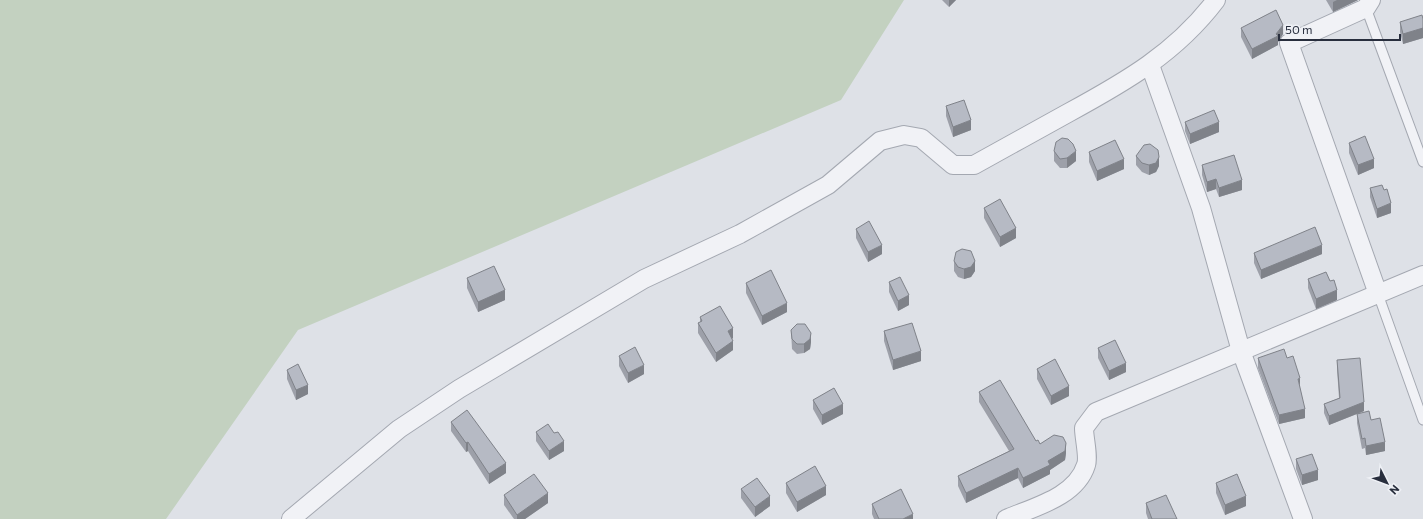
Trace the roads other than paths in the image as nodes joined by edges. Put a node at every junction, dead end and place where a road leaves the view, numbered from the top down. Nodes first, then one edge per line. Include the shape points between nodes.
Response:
1 (1216, 0) edge
2 (1369, 4) edge
3 (1150, 65) junction
4 (1423, 162) edge
5 (1423, 276) edge
6 (1378, 294) junction
7 (1241, 351) junction
8 (1423, 420) edge
9 (296, 518) edge
10 (1006, 519) edge
11 (1302, 519) edge

1 - 3 street via 1200,22
2 - 4 lane
2 - 6 street via 1289,43
3 - 7 street via 1202,208
3 - 9 street via 1126,82 974,165 953,165 921,138 904,135 880,141 828,185 740,234 644,279 459,389 398,429
5 - 6 street
6 - 7 street
6 - 8 lane
7 - 10 street via 1096,412 1084,428 1087,464 1079,479 1063,494
7 - 11 street

